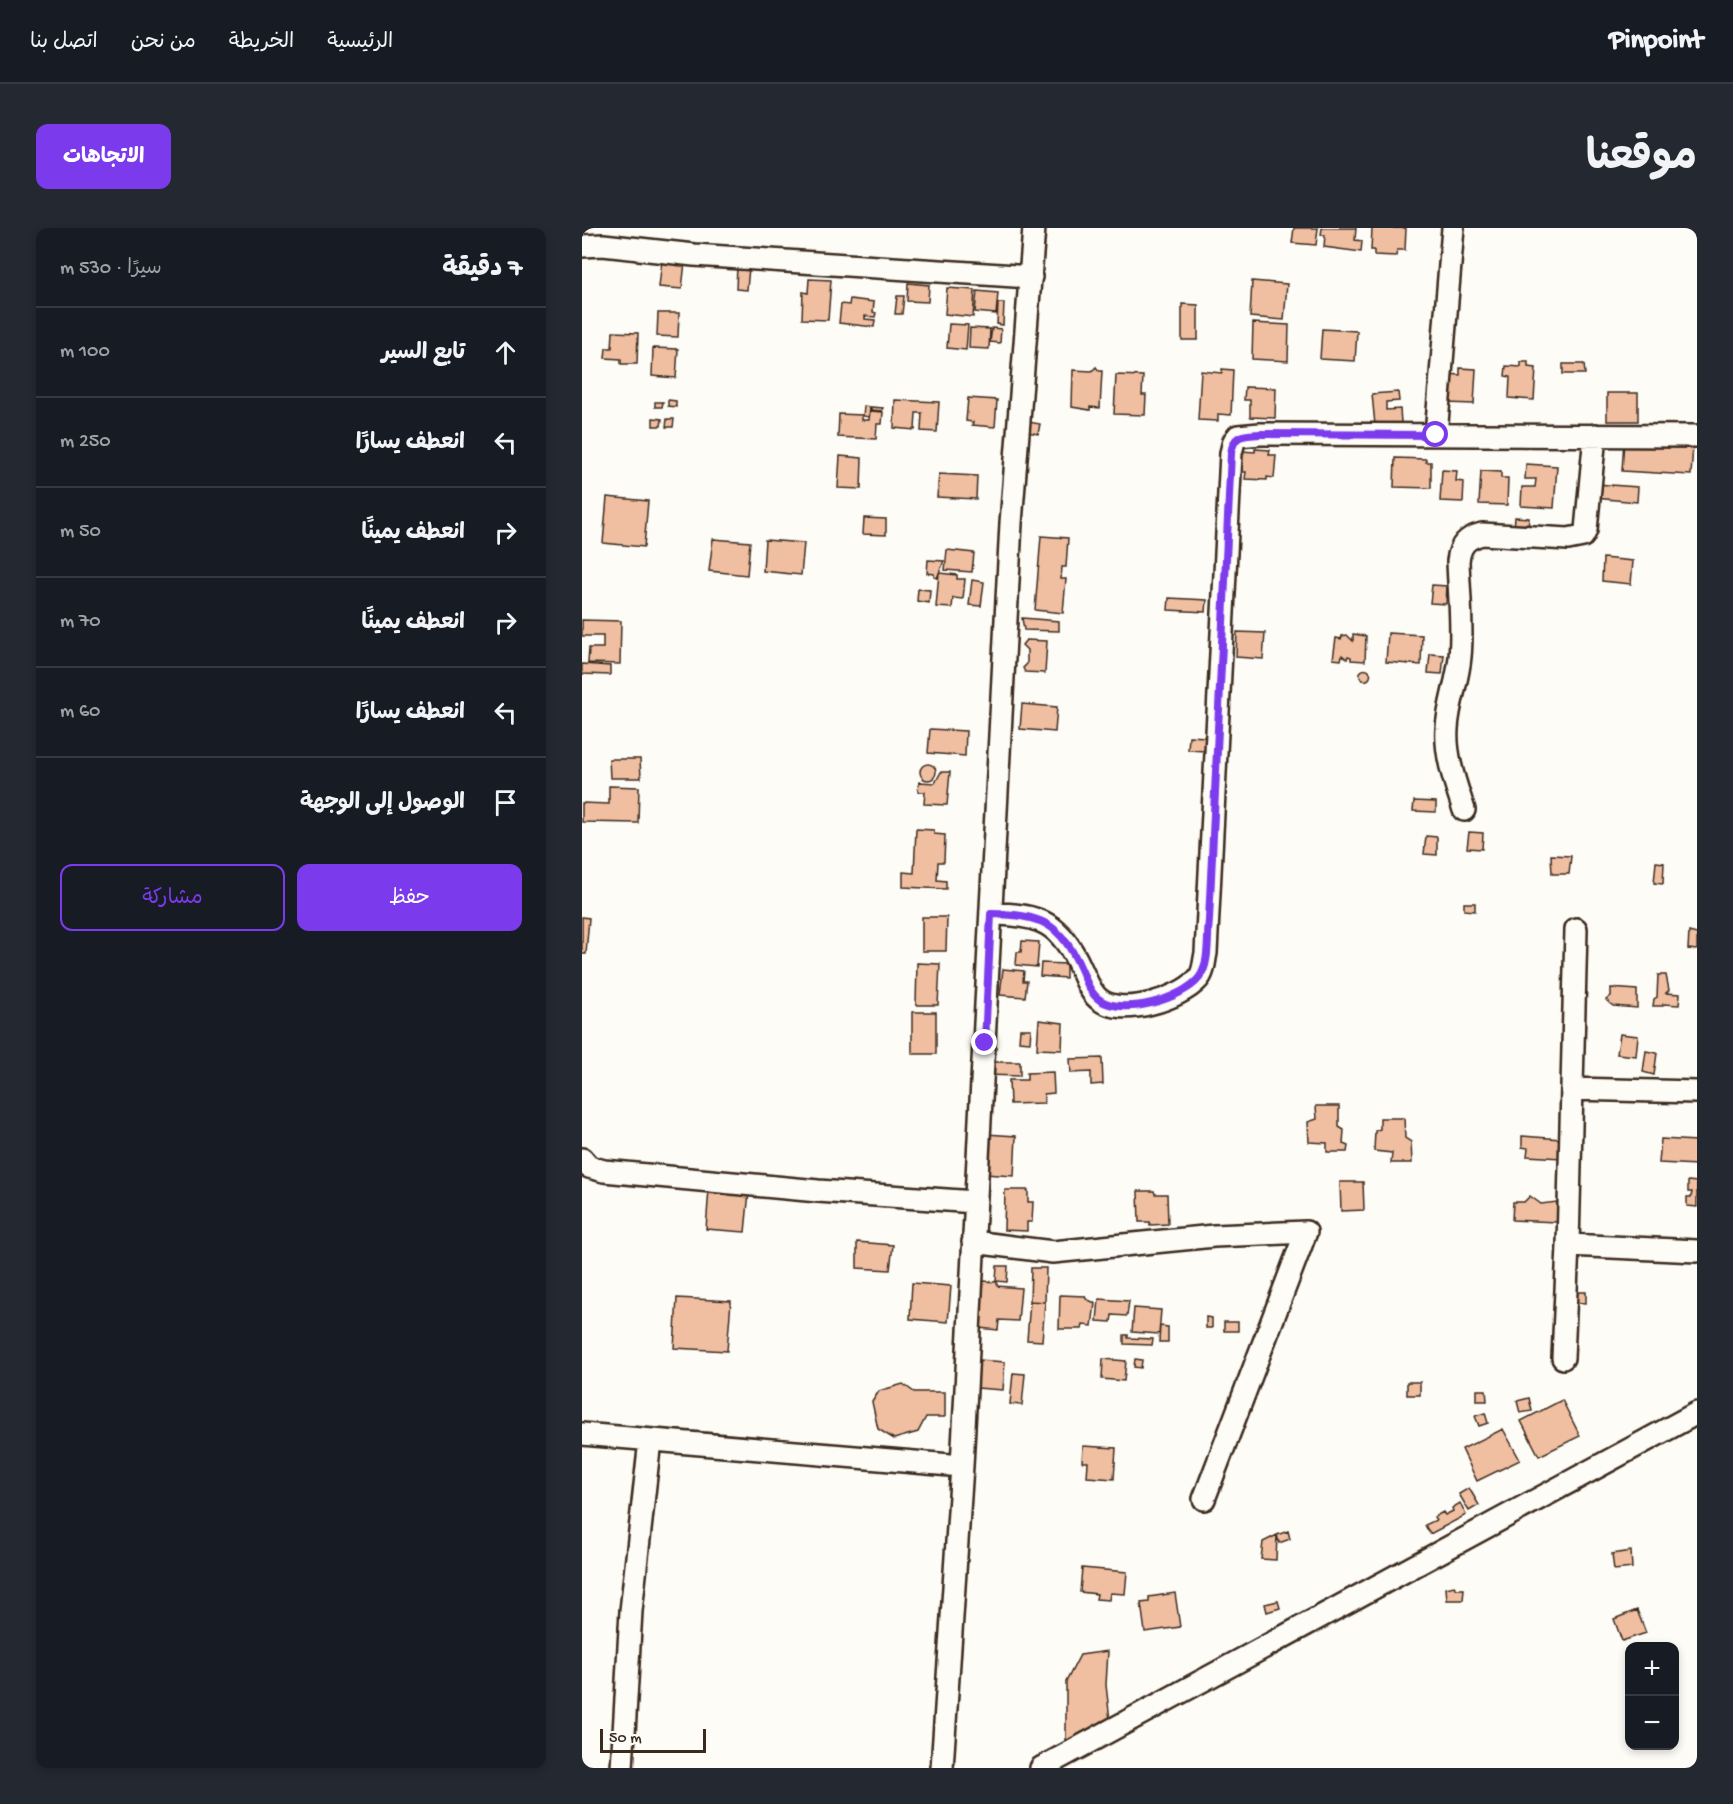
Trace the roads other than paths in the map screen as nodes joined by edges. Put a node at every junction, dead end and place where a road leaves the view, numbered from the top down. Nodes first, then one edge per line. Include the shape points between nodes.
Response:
1 (1034, 228) edge
2 (1453, 228) edge
3 (582, 246) edge
4 (1031, 277) junction
5 (1436, 435) junction
6 (1595, 435) junction
7 (1697, 436) edge
8 (1464, 810) dead end
9 (991, 914) junction
10 (1576, 929) dead end
11 (1572, 1089) junction
12 (1697, 1092) edge
13 (582, 1159) edge
14 (975, 1202) junction
15 (973, 1242) junction
16 (1568, 1245) junction
17 (1697, 1251) edge
18 (1563, 1358) dead end
19 (1697, 1413) edge
20 (582, 1434) edge
21 (650, 1440) junction
22 (962, 1466) junction
23 (1204, 1499) dead end
24 (622, 1768) edge
25 (942, 1768) edge
26 (1041, 1768) edge

1 - 4 street
2 - 5 street
3 - 4 street
4 - 9 street via 1011,524
5 - 6 street
5 - 9 street via 1260,434 1241,435 1234,441 1209,920 1199,978 1185,989 1149,1005 1121,1006 1101,1001 1061,934 1041,920
6 - 7 street
6 - 8 street via 1583,536 1573,539 1482,534 1468,539 1460,550 1460,660 1447,744
9 - 14 street
10 - 11 street
11 - 12 street
11 - 16 street
13 - 14 street via 589,1167 604,1171
14 - 15 street
15 - 22 street
15 - 23 street via 1053,1252 1214,1236 1306,1232
16 - 17 street
16 - 18 street
19 - 26 street
20 - 21 street
21 - 22 street
21 - 24 street via 631,1611
22 - 25 street

